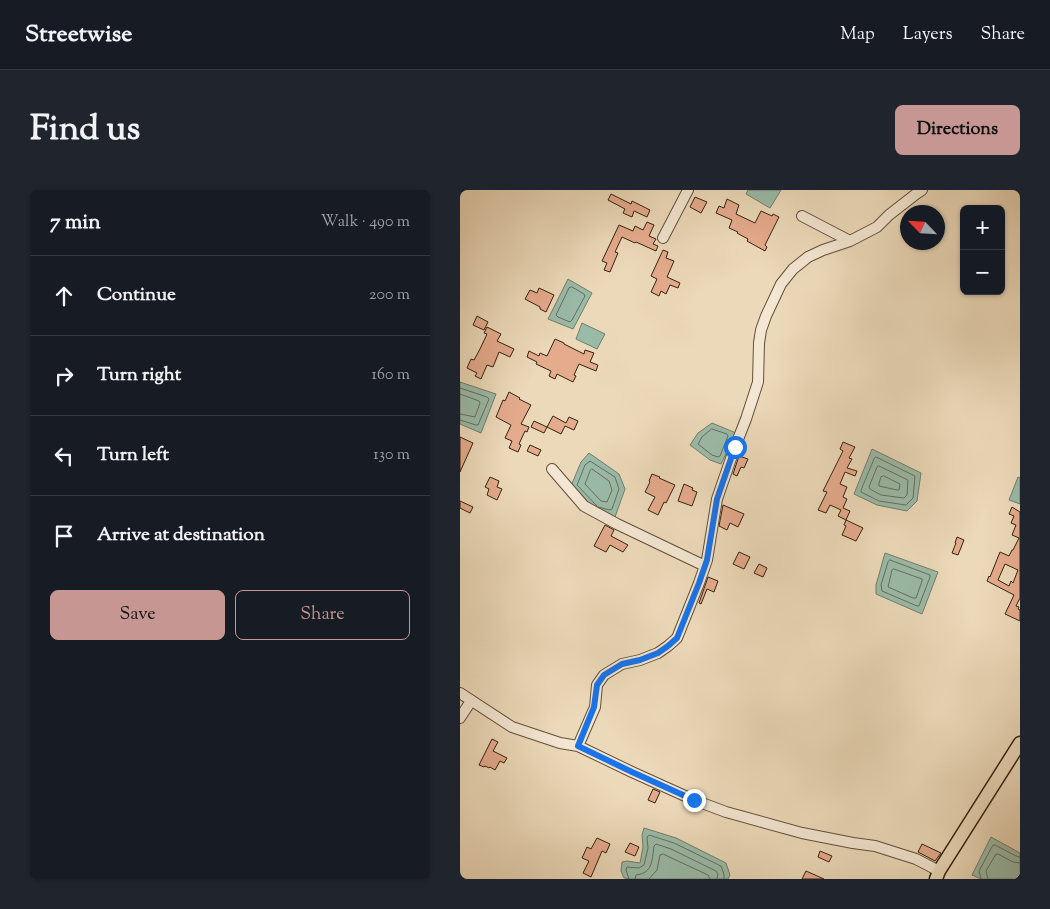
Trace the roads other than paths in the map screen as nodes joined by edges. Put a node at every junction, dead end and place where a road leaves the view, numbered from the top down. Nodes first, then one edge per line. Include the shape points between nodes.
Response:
1 (688, 190) edge
2 (922, 190) edge
3 (802, 216) dead end
4 (664, 238) dead end
5 (850, 241) junction
6 (552, 469) dead end
7 (704, 566) junction
8 (460, 693) edge
9 (471, 701) junction
10 (460, 718) edge
11 (1020, 743) edge
12 (578, 746) junction
13 (937, 875) edge

1 - 4 street
2 - 5 street via 877,227
3 - 5 street
5 - 7 street via 808,257 793,269 781,284 766,316 759,343 758,382 717,499
6 - 7 street via 584,506
7 - 12 street via 677,638 658,653 622,664 600,679 594,707
8 - 9 street
9 - 10 street
9 - 12 street via 512,727
11 - 13 main road
12 - 13 street via 726,812 802,833 875,846 916,859

